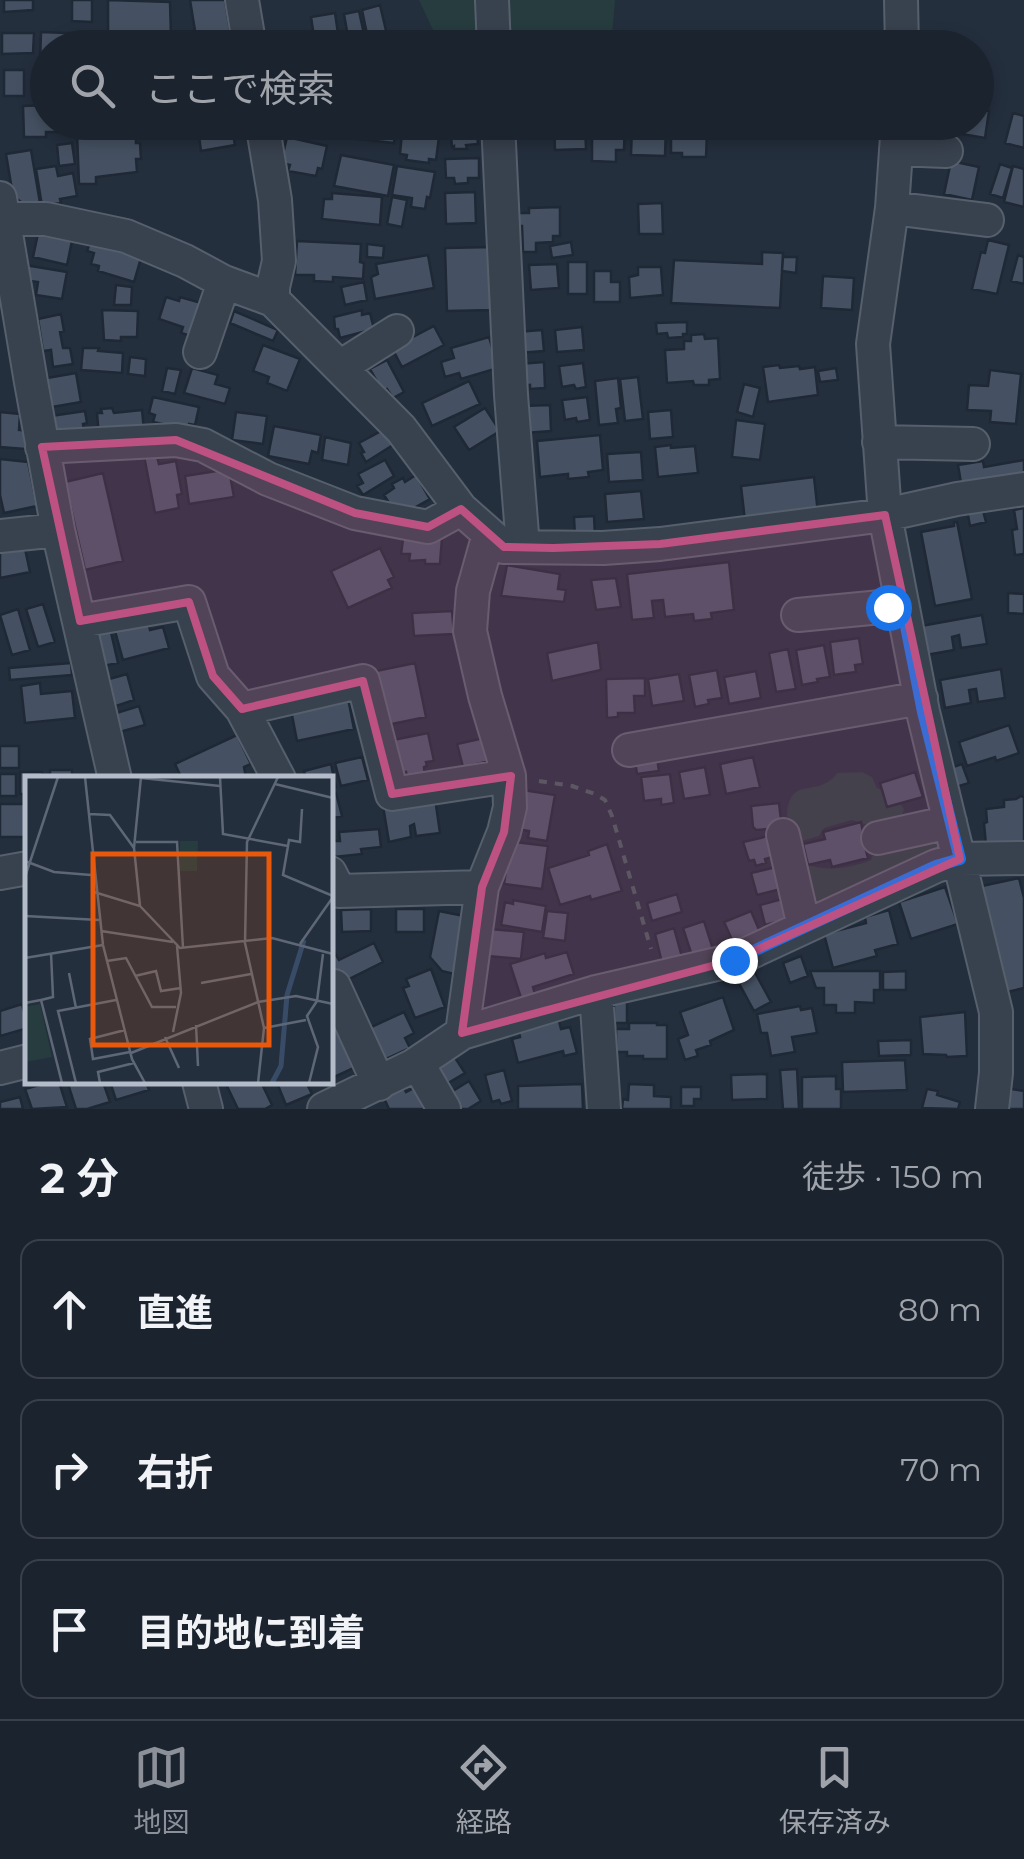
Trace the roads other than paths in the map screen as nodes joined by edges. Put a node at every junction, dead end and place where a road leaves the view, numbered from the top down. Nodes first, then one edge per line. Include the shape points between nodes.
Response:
1 (242, 0) edge
2 (492, 0) edge
3 (901, 0) edge
4 (247, 30) edge
5 (493, 30) edge
6 (902, 30) edge
7 (265, 140) edge
8 (499, 140) edge
9 (897, 140) edge
10 (911, 140) edge
11 (946, 150) dead end
12 (2, 208) edge
13 (892, 208) junction
14 (987, 220) dead end
15 (224, 282) junction
16 (273, 300) junction
17 (398, 331) dead end
18 (200, 352) dead end
19 (340, 367) junction
20 (15, 381) edge
21 (879, 442) junction
22 (973, 444) dead end
23 (42, 447) junction
24 (1024, 489) edge
25 (461, 509) junction
26 (885, 515) junction
27 (58, 530) junction
28 (490, 534) junction
29 (0, 536) edge
30 (523, 547) junction
31 (902, 606) junction
32 (798, 616) dead end
33 (80, 622) junction
34 (921, 698) junction
35 (242, 709) junction
36 (629, 750) dead end
37 (114, 776) edge
38 (277, 776) edge
39 (509, 777) junction
40 (950, 822) junction
41 (783, 835) dead end
42 (878, 838) dead end
43 (1024, 858) edge
44 (960, 859) junction
45 (25, 869) edge
46 (0, 873) edge
47 (333, 886) edge
48 (482, 887) junction
49 (804, 927) junction
50 (334, 986) dead end
51 (596, 992) junction
52 (1010, 1012) edge
53 (462, 1032) junction
54 (25, 1062) edge
55 (418, 1064) junction
56 (0, 1068) edge
57 (200, 1084) edge
58 (379, 1084) junction
59 (206, 1109) edge
60 (324, 1109) edge
61 (444, 1109) edge
62 (604, 1109) edge
63 (992, 1109) edge

1 - 4 street
2 - 5 street
3 - 6 street
7 - 16 street via 279,262
8 - 30 street
9 - 13 street
10 - 11 street
12 - 15 street via 126,236
12 - 20 street
13 - 14 street
13 - 21 street via 873,344
15 - 16 street
15 - 18 street
16 - 19 street
17 - 19 street
19 - 25 street via 401,430
20 - 23 street
21 - 22 street
21 - 26 street
23 - 25 street via 176,440 203,444 268,479 355,513 428,527
23 - 27 street
24 - 26 street
25 - 28 street
26 - 30 street via 660,544
26 - 31 street
27 - 29 street
27 - 33 street
28 - 30 street via 504,547
28 - 39 street via 473,591 470,631
31 - 32 street
31 - 34 street
33 - 35 street via 188,602 213,676
33 - 37 street
34 - 36 street
34 - 40 street
35 - 38 street
35 - 39 street via 363,681 392,794
39 - 48 street via 504,832
40 - 42 street
40 - 44 street
41 - 49 street
43 - 44 street
44 - 49 street
44 - 52 street
45 - 46 street
47 - 48 street
48 - 53 street
49 - 51 street via 734,960
50 - 58 street
51 - 53 street
51 - 62 street
52 - 63 street
53 - 55 street
54 - 56 street
55 - 58 street
55 - 61 street
57 - 59 street
58 - 60 street

